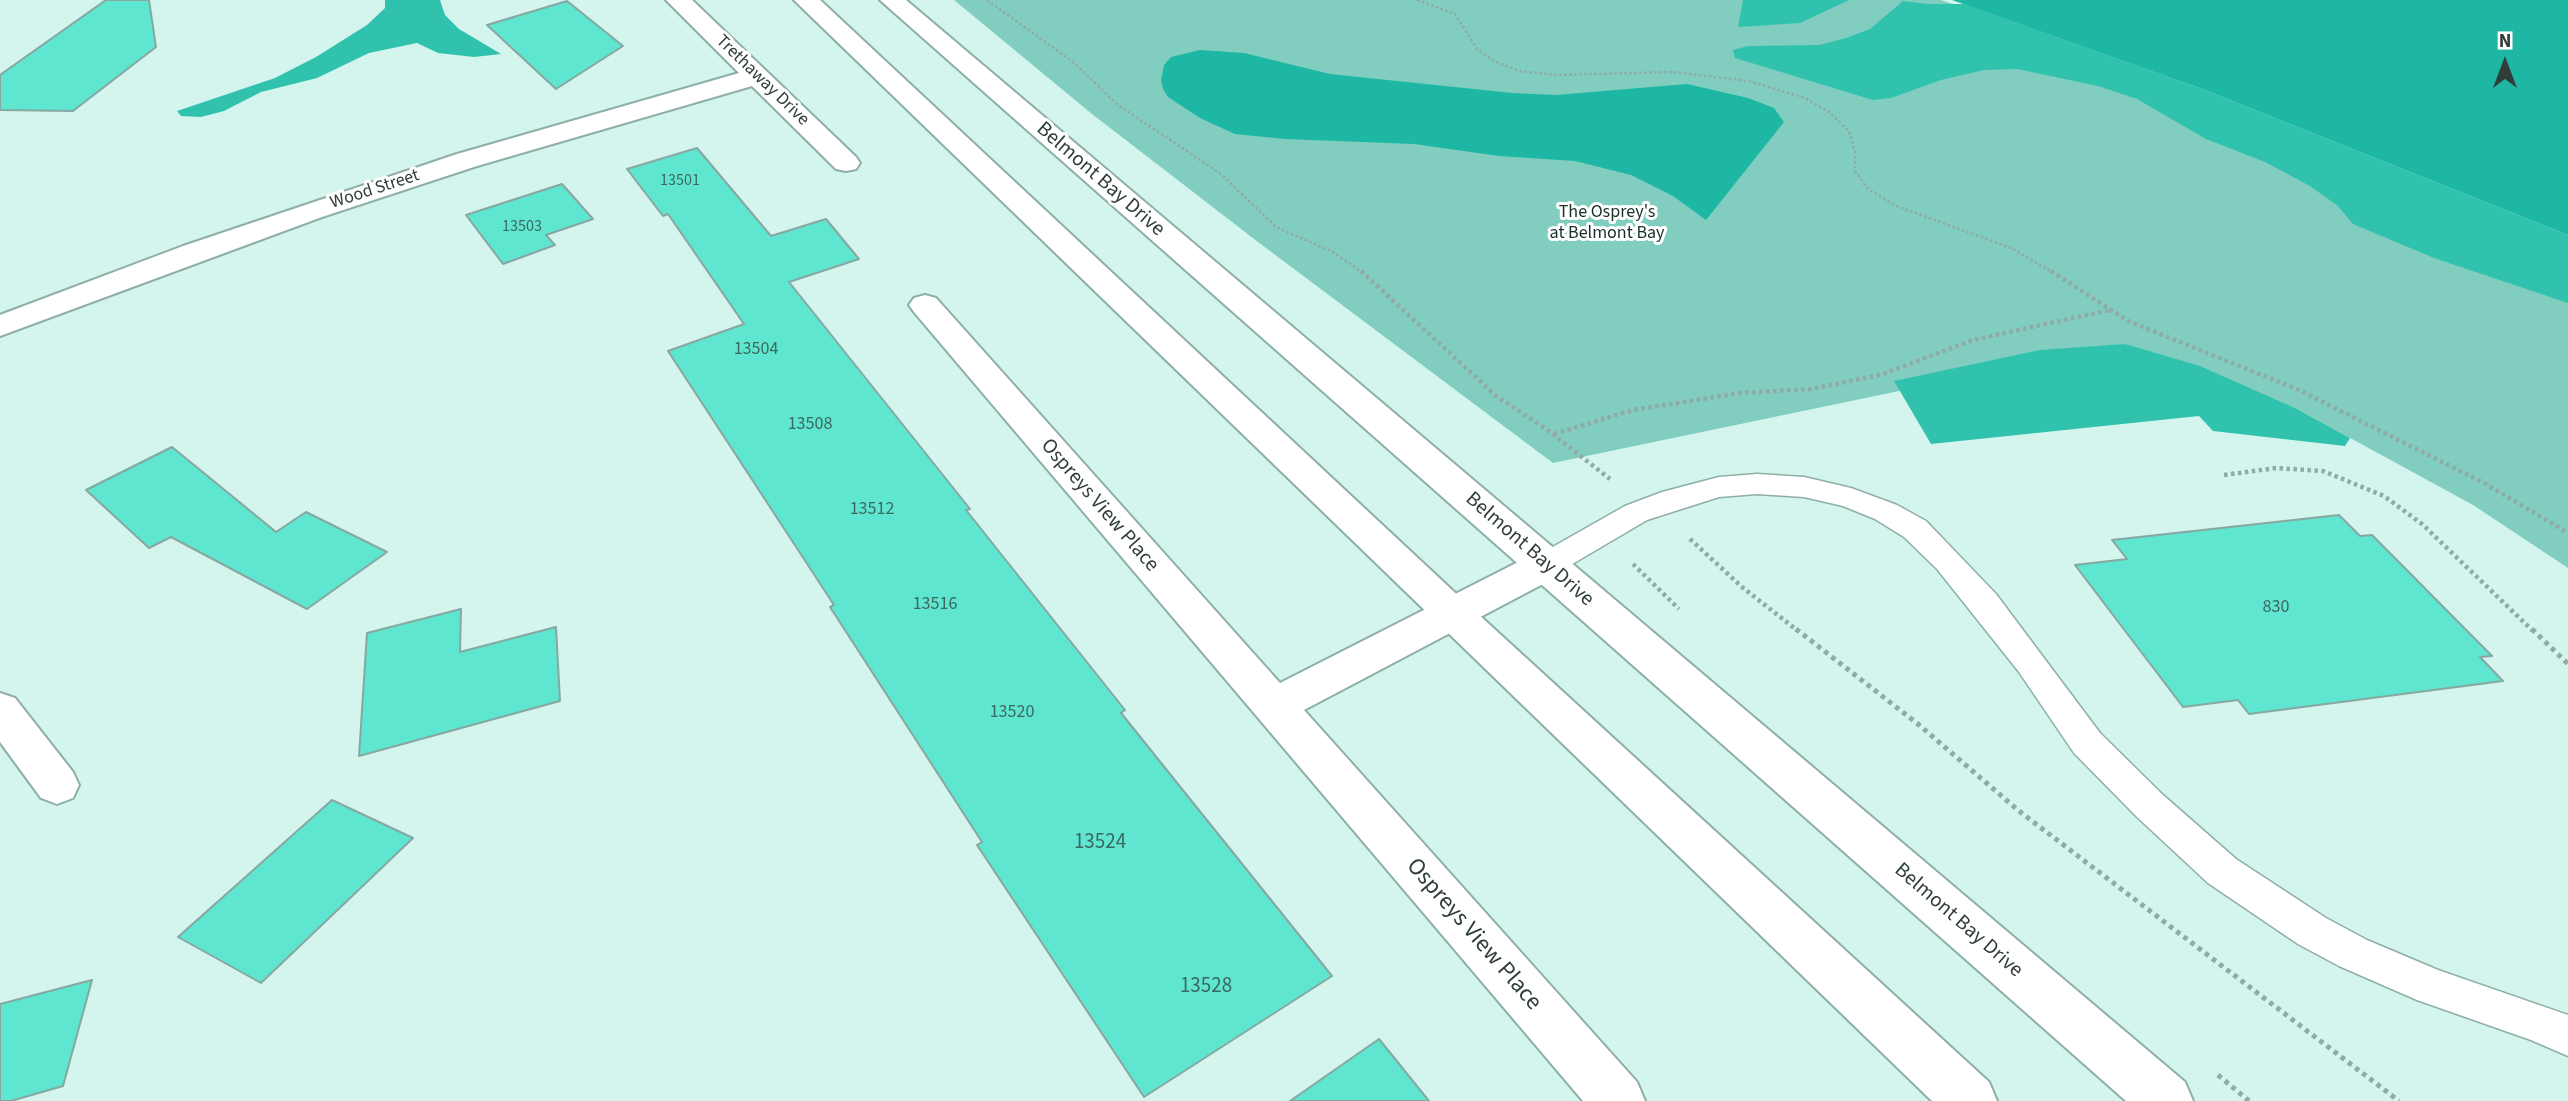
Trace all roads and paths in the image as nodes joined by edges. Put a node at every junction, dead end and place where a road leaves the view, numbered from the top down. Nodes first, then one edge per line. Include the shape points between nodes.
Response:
1 (678, 0) edge
2 (806, 0) edge
3 (892, 0) edge
4 (987, 0) edge
5 (1417, 0) edge
6 (758, 76) junction
7 (846, 163) dead end
8 (925, 305) dead end
9 (2110, 310) junction
10 (0, 326) edge
11 (1553, 434) junction
12 (2224, 475) dead end
13 (1614, 482) dead end
14 (2568, 533) edge
15 (1687, 535) dead end
16 (1546, 565) junction
17 (1452, 614) junction
18 (2568, 664) edge
19 (1274, 706) junction
20 (0, 710) edge
21 (57, 785) dead end
22 (2568, 1037) edge
23 (1618, 1101) edge
24 (1970, 1101) edge
25 (2166, 1101) edge
26 (2399, 1101) edge

1 - 6 street, Trethaway Drive
2 - 17 street
3 - 16 street, Belmont Bay Drive
4 - 11 path via 1073,62 1118,105 1221,174 1276,227 1333,252 1362,272 1502,400
5 - 9 path via 1455,14 1477,49 1519,71 1555,75 1672,72 1749,81 1805,98 1849,131 1855,171 1867,188 1894,205 1971,231 2031,258
6 - 7 street, Trethaway Drive
6 - 10 street, Wood Street via 467,160 182,257
8 - 19 street, Ospreys View Place
9 - 11 path via 1973,340 1866,378 1811,389 1678,401
9 - 14 path via 2154,333 2330,405 2484,483
11 - 13 path
12 - 18 path via 2276,468 2323,471 2384,496 2422,524
15 - 26 path via 1742,587 1918,724 2019,811
16 - 17 street
16 - 22 lane via 1636,513 1719,487 1804,487 1886,512 1915,529 1948,561 1984,601 2087,743 2222,871 2353,953
16 - 25 street, Belmont Bay Drive
17 - 19 street
17 - 24 street
19 - 23 street, Ospreys View Place
20 - 21 street

